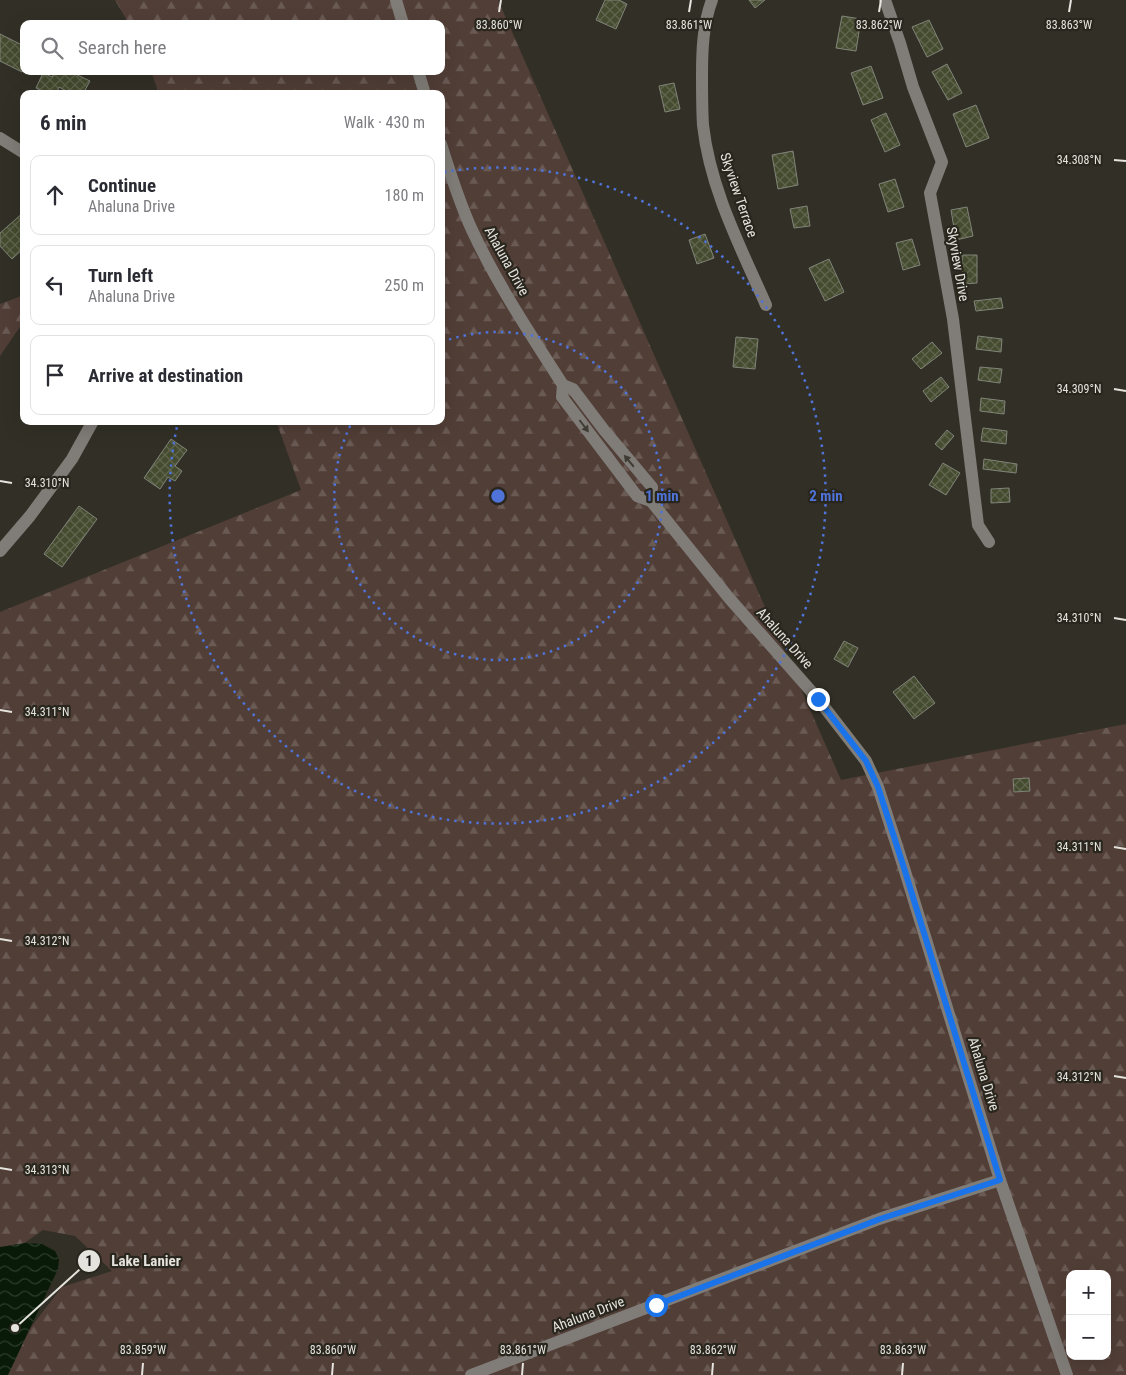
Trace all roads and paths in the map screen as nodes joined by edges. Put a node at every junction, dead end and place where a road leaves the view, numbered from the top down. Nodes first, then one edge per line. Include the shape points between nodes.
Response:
1 (396, 0) edge
2 (712, 0) edge
3 (885, 0) edge
4 (402, 20) edge
5 (419, 75) edge
6 (424, 90) edge
7 (0, 138) edge
8 (20, 150) edge
9 (445, 156) edge
10 (766, 305) dead end
11 (91, 425) edge
12 (989, 542) dead end
13 (0, 551) edge
14 (1000, 1180) junction
15 (471, 1375) edge
16 (1067, 1375) edge

1 - 4 street
2 - 10 street, Skyview Terrace via 702,50 702,100 707,145 727,216
3 - 12 street, Skyview Drive via 913,88 942,162 930,193 953,319 978,525
5 - 6 street
7 - 8 street
9 - 14 street, Ahaluna Drive via 472,230 498,280 563,385 573,389 652,487 651,501 729,598 818,699 866,761 878,787 904,868
11 - 13 street via 67,467
14 - 15 street, Ahaluna Drive via 880,1219
14 - 16 street

